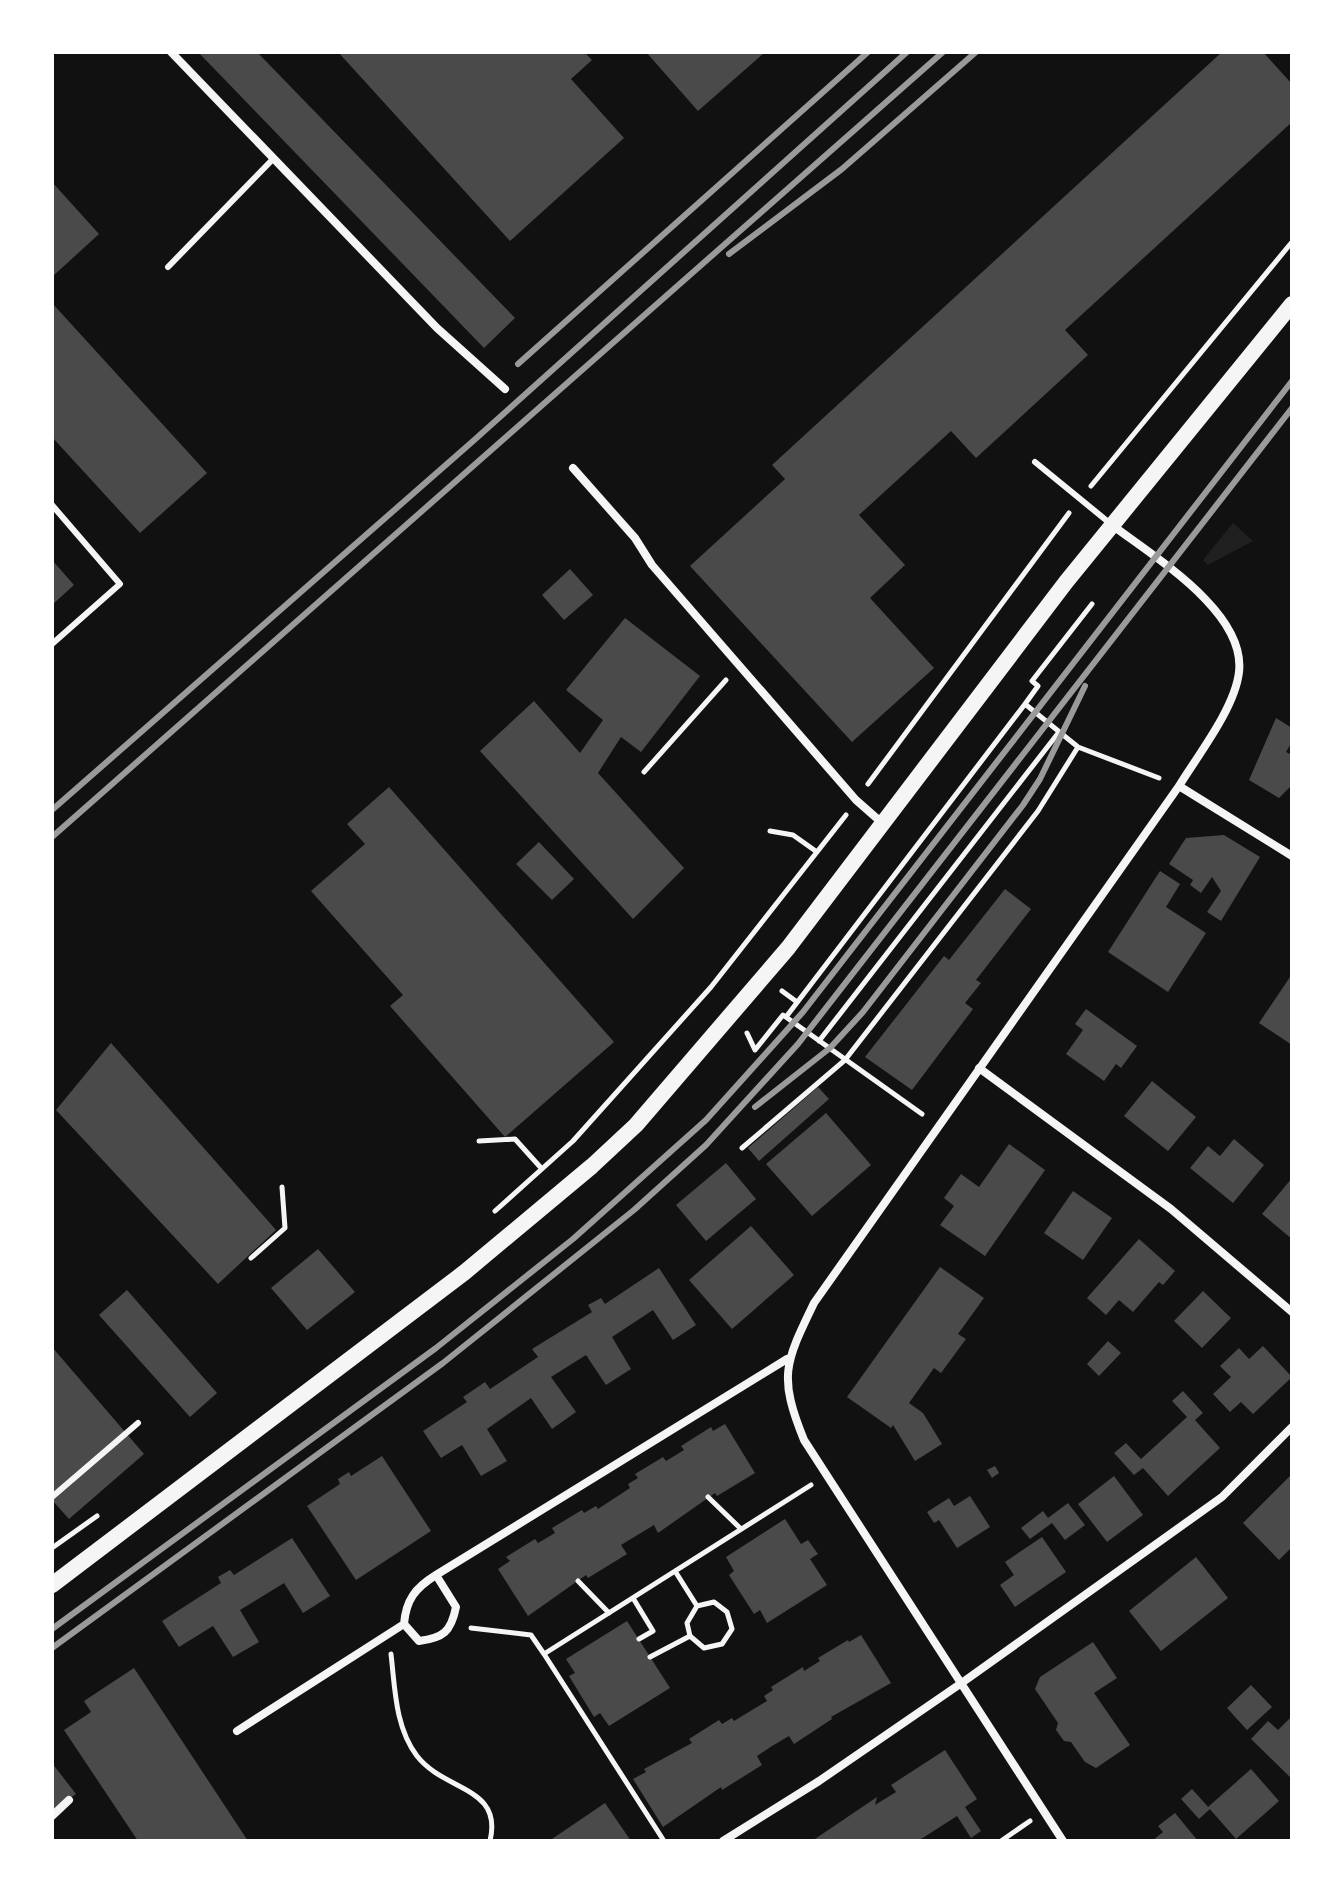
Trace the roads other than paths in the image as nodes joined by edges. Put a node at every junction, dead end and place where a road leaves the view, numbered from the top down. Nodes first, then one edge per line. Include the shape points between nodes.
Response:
1 (171, 52) edge
2 (273, 159) junction
3 (168, 267) dead end
4 (1292, 304) edge
5 (505, 389) dead end
6 (1035, 462) dead end
7 (573, 468) dead end
8 (52, 505) edge
9 (1112, 525) junction
10 (52, 644) edge
11 (1179, 786) junction
12 (881, 822) junction
13 (1292, 856) edge
14 (979, 1068) junction
15 (1292, 1312) edge
16 (787, 1359) junction
17 (138, 1423) dead end
18 (1292, 1427) edge
19 (52, 1497) edge
20 (436, 1575) junction
21 (52, 1585) edge
22 (404, 1624) junction
23 (963, 1682) junction
24 (237, 1731) dead end
25 (69, 1800) dead end
26 (52, 1816) edge
27 (723, 1841) edge
28 (1063, 1841) edge

1 - 2 street
2 - 3 lane
2 - 5 street via 437,328
4 - 9 main road
6 - 9 lane
7 - 12 street via 856,800
8 - 10 lane via 120,584
9 - 11 street via 1205,597 1235,640 1239,672 1225,710
9 - 12 main road
11 - 13 street
11 - 14 street
12 - 21 main road via 737,1010 636,1125 452,1282
14 - 15 street via 1171,1209
14 - 16 street via 814,1303
16 - 20 street
16 - 23 street via 793,1414 804,1440
17 - 19 lane
18 - 23 street via 1222,1497
20 - 22 street via 406,1603
20 - 22 street via 456,1607 452,1626 440,1638 419,1641
22 - 24 street
23 - 27 street
23 - 28 street
25 - 26 street

